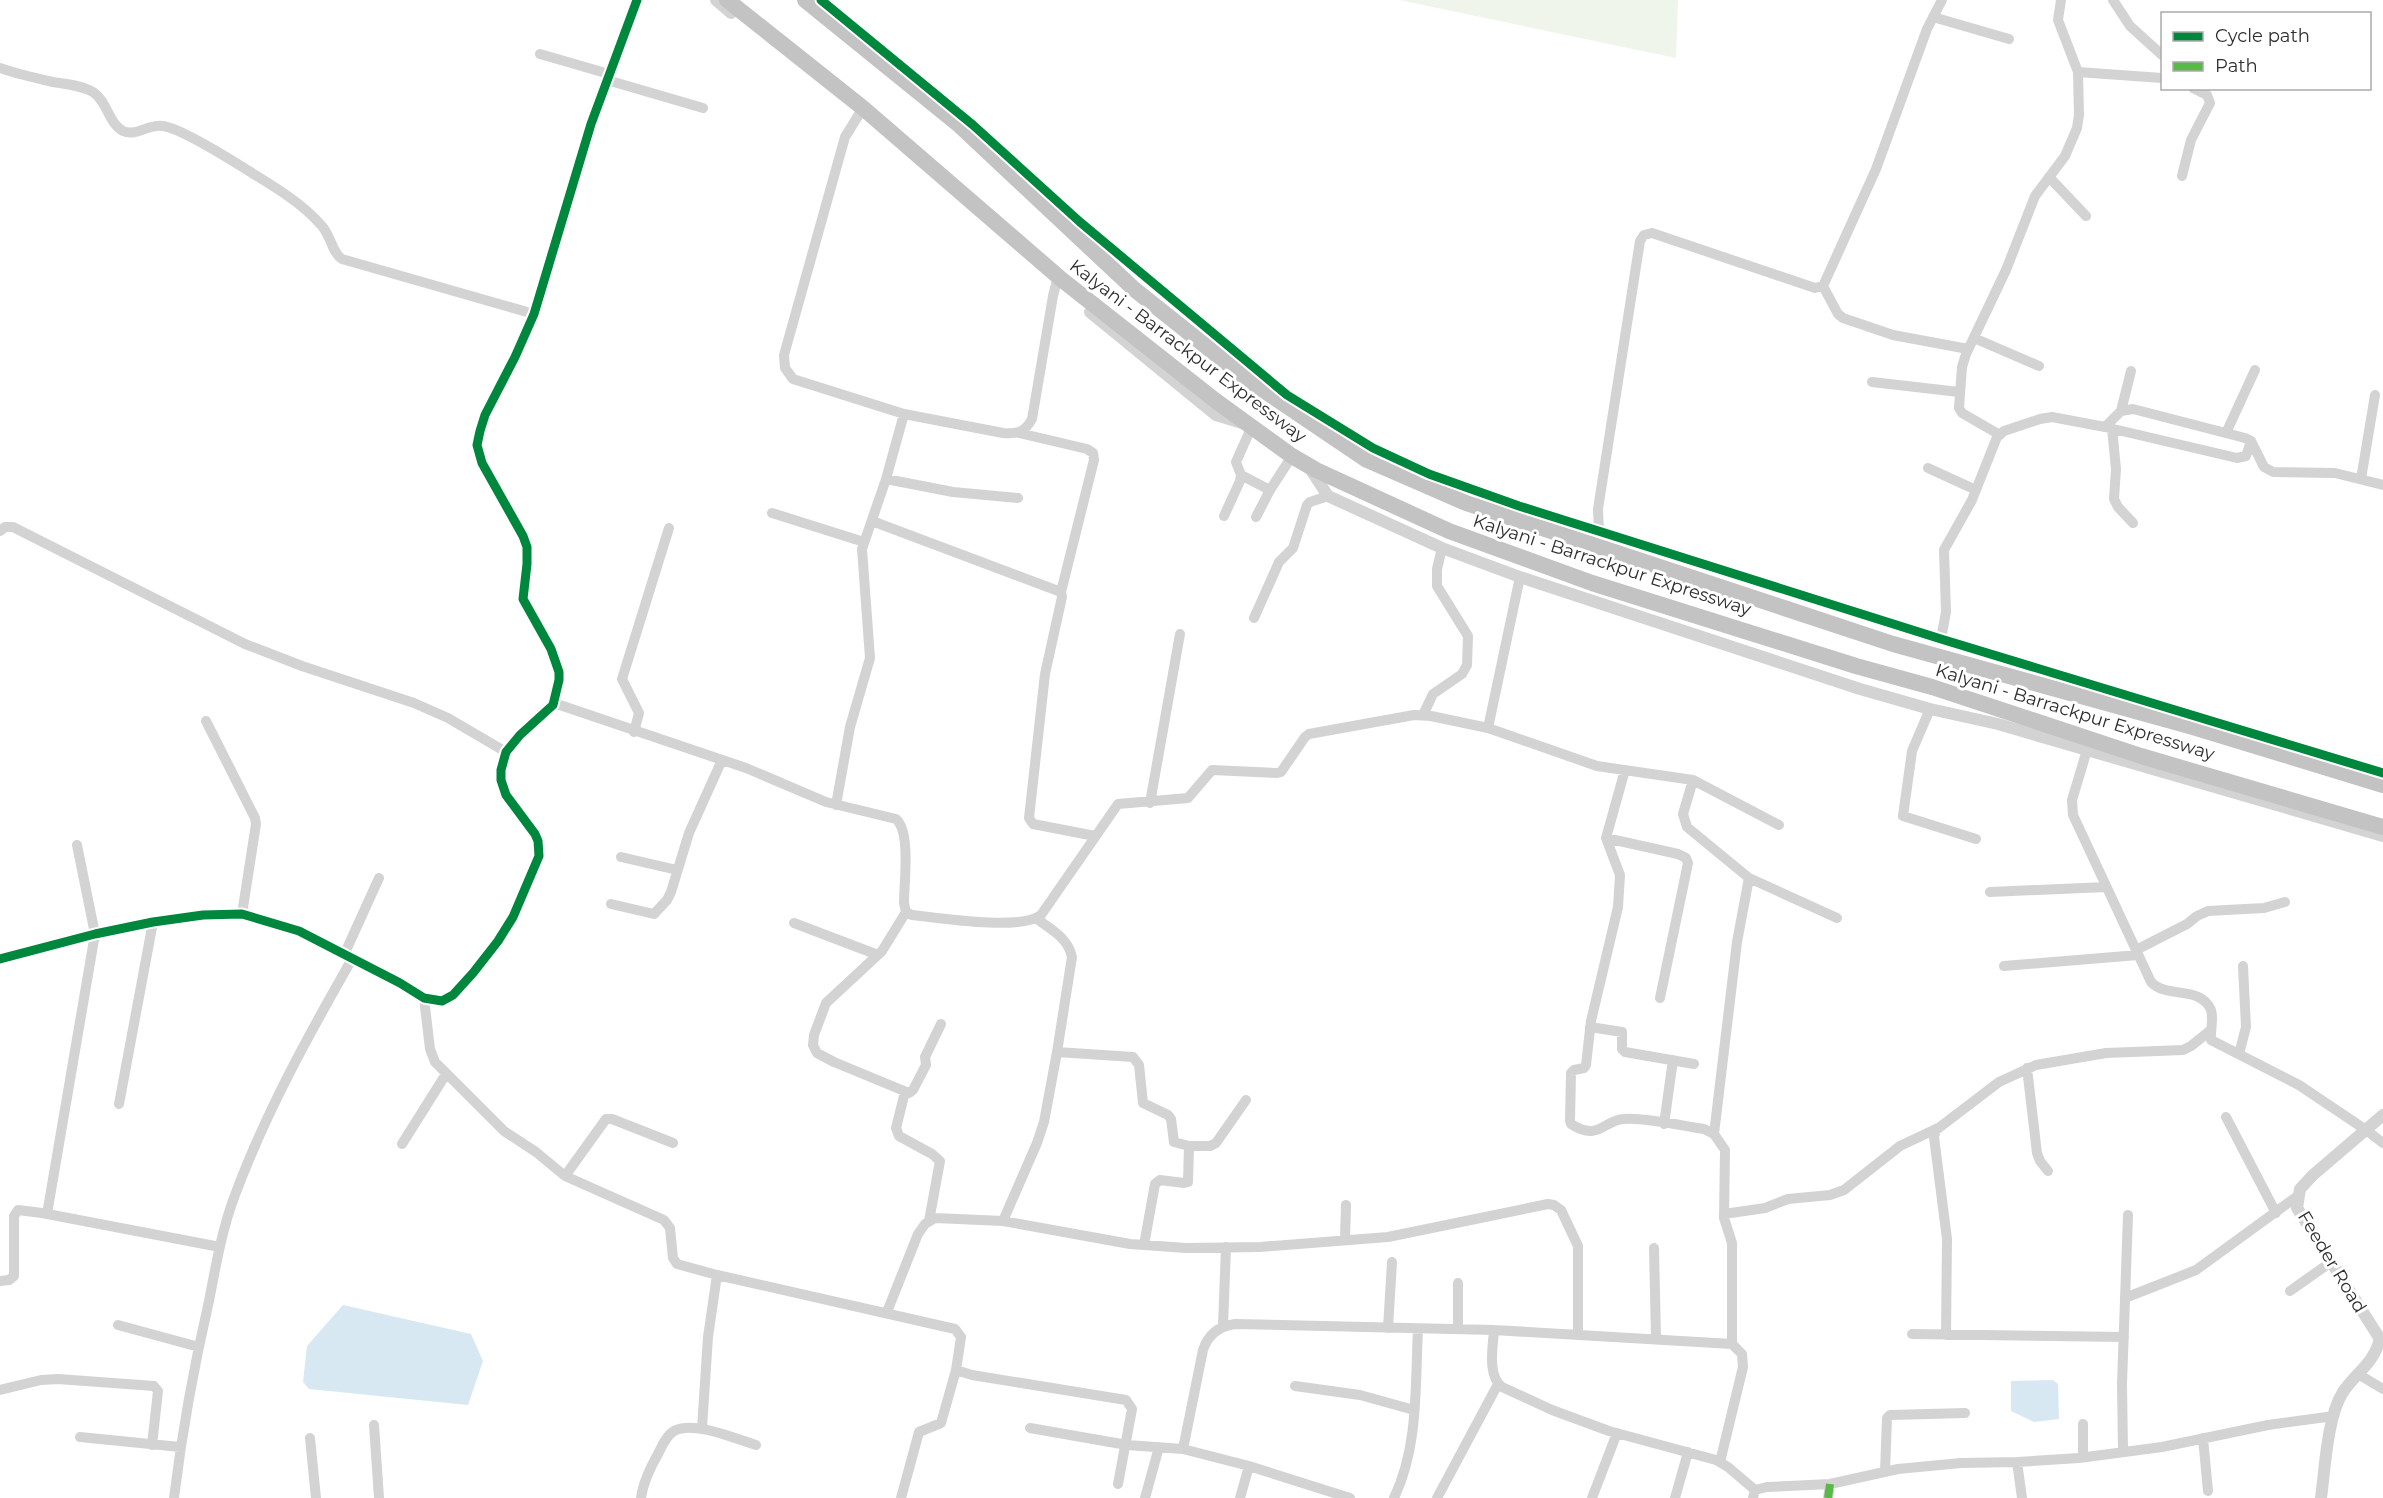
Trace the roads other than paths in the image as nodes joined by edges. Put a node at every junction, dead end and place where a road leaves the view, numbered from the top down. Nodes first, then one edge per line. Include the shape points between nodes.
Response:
1 (637, 0) edge
2 (716, 0) edge
3 (727, 0) edge
4 (805, 0) edge
5 (821, 0) edge
6 (1942, 0) edge
7 (2061, 0) edge
8 (2113, 0) edge
9 (1933, 16) junction
10 (2009, 39) dead end
11 (2161, 53) edge
12 (540, 54) dead end
13 (884, 56) junction
14 (0, 68) edge
15 (2078, 72) junction
16 (2161, 75) edge
17 (608, 77) junction
18 (2198, 90) edge
19 (703, 108) dead end
20 (861, 111) junction
21 (2182, 176) dead end
22 (2049, 177) junction
23 (2086, 216) dead end
24 (1058, 282) junction
25 (1823, 286) junction
26 (534, 314) junction
27 (1974, 338) junction
28 (1968, 349) junction
29 (2039, 366) dead end
30 (2255, 370) dead end
31 (2131, 371) dead end
32 (1872, 382) dead end
33 (1959, 392) junction
34 (2375, 395) dead end
35 (2121, 411) junction
36 (904, 414) junction
37 (1252, 426) junction
38 (2109, 427) junction
39 (1019, 433) junction
40 (2226, 433) junction
41 (2000, 435) junction
42 (2251, 441) junction
43 (1292, 456) junction
44 (1308, 465) junction
45 (1928, 468) dead end
46 (1241, 475) junction
47 (886, 479) junction
48 (2361, 480) junction
49 (2383, 485) edge
50 (1269, 490) junction
51 (1976, 490) junction
52 (1328, 496) junction
53 (1018, 498) dead end
54 (772, 513) dead end
55 (1224, 516) dead end
56 (1256, 517) dead end
57 (872, 521) junction
58 (2133, 523) dead end
59 (2, 527) edge
60 (669, 528) dead end
61 (1599, 531) junction
62 (864, 543) junction
63 (1442, 548) junction
64 (1520, 577) junction
65 (1061, 592) junction
66 (1254, 618) dead end
67 (1180, 634) dead end
68 (1941, 639) junction
69 (554, 703) junction
70 (1930, 709) junction
71 (1423, 715) junction
72 (206, 721) dead end
73 (1488, 728) junction
74 (634, 732) junction
75 (2087, 750) junction
76 (506, 752) junction
77 (722, 760) junction
78 (1625, 770) junction
79 (2383, 773) edge
80 (1693, 780) junction
81 (2383, 785) edge
82 (1150, 803) junction
83 (836, 806) junction
84 (1779, 825) dead end
85 (2383, 827) edge
86 (1095, 836) junction
87 (2383, 836) edge
88 (1606, 838) junction
89 (1976, 839) dead end
90 (77, 845) dead end
91 (621, 857) dead end
92 (677, 870) junction
93 (379, 878) dead end
94 (1749, 878) junction
95 (2106, 887) junction
96 (1990, 892) dead end
97 (2285, 902) dead end
98 (611, 904) dead end
99 (906, 912) junction
100 (242, 914) junction
101 (1837, 918) dead end
102 (1036, 919) junction
103 (153, 922) junction
104 (794, 923) dead end
105 (94, 934) junction
106 (2137, 952) junction
107 (878, 955) junction
108 (348, 957) junction
109 (0, 959) edge
110 (2004, 966) dead end
111 (2243, 966) dead end
112 (424, 998) junction
113 (1660, 998) dead end
114 (941, 1024) dead end
115 (1590, 1027) junction
116 (2211, 1030) junction
117 (1058, 1052) junction
118 (2239, 1054) junction
119 (1673, 1060) junction
120 (1694, 1064) dead end
121 (2027, 1068) junction
122 (446, 1074) junction
123 (905, 1092) junction
124 (1246, 1100) dead end
125 (119, 1104) dead end
126 (2383, 1115) edge
127 (2226, 1117) dead end
128 (1664, 1124) junction
129 (1938, 1128) junction
130 (2366, 1130) junction
131 (1714, 1134) junction
132 (673, 1143) dead end
133 (2383, 1143) edge
134 (402, 1144) dead end
135 (1189, 1146) junction
136 (2048, 1171) dead end
137 (565, 1176) junction
138 (2299, 1195) junction
139 (1346, 1205) dead end
140 (2276, 1213) junction
141 (47, 1214) junction
142 (1724, 1214) junction
143 (2128, 1215) dead end
144 (929, 1221) junction
145 (1003, 1221) junction
146 (1345, 1240) junction
147 (1144, 1245) junction
148 (220, 1247) junction
149 (1226, 1247) junction
150 (1654, 1248) dead end
151 (1392, 1262) dead end
152 (2331, 1262) junction
153 (717, 1275) junction
154 (0, 1281) edge
155 (1458, 1283) dead end
156 (2290, 1292) dead end
157 (2125, 1298) junction
158 (887, 1312) junction
159 (118, 1325) dead end
160 (1223, 1326) junction
161 (1388, 1328) junction
162 (1418, 1329) junction
163 (1458, 1329) junction
164 (1494, 1330) junction
165 (1578, 1334) junction
166 (1912, 1334) dead end
167 (1946, 1335) junction
168 (2124, 1337) junction
169 (1656, 1338) junction
170 (1732, 1344) junction
171 (2381, 1346) edge
172 (199, 1347) junction
173 (956, 1370) junction
174 (2358, 1374) junction
175 (1498, 1384) junction
176 (1295, 1386) dead end
177 (2383, 1389) edge
178 (0, 1390) edge
179 (1414, 1410) junction
180 (1965, 1413) dead end
181 (2334, 1416) junction
182 (2083, 1424) dead end
183 (374, 1425) dead end
184 (702, 1428) junction
185 (1030, 1428) dead end
186 (1617, 1433) junction
187 (81, 1437) dead end
188 (310, 1438) dead end
189 (2203, 1438) junction
190 (152, 1444) junction
191 (1127, 1444) junction
192 (756, 1445) dead end
193 (180, 1447) junction
194 (1159, 1447) junction
195 (1183, 1449) junction
196 (2123, 1450) junction
197 (1688, 1452) junction
198 (2083, 1457) junction
199 (1720, 1462) junction
200 (2017, 1462) junction
201 (1249, 1466) junction
202 (1885, 1472) junction
203 (1118, 1484) dead end
204 (1830, 1484) junction
205 (2208, 1491) dead end
206 (1754, 1494) edge
207 (174, 1498) edge
208 (316, 1498) edge
209 (379, 1498) edge
210 (641, 1498) edge
211 (901, 1498) edge
212 (1145, 1498) edge
213 (1240, 1498) edge
214 (1350, 1498) edge
215 (1394, 1498) edge
216 (1437, 1498) edge
217 (1592, 1498) edge
218 (1675, 1498) edge
219 (1828, 1498) edge
220 (2022, 1498) edge
221 (2321, 1498) edge

1 - 17 street
2 - 20 street
3 - 20 highway, Kalyani - Barrackpur Expressway
4 - 13 highway, Kalyani - Barrackpur Expressway
5 - 13 street
6 - 9 street
7 - 15 street via 2060,27
8 - 11 street via 2130,26
9 - 10 street
9 - 25 street via 1876,168
12 - 17 street
13 - 61 street via 973,125 1080,222 1287,395 1373,448 1429,474
13 - 81 highway, Kalyani - Barrackpur Expressway via 1134,289 1247,379 1367,460 1466,503 1893,644 2193,727
14 - 26 street via 94,93 124,132 158,125 184,134 252,173 308,213 330,234 334,252 342,259
15 - 16 street
15 - 22 street via 2077,128 2066,156
17 - 19 street
17 - 26 street
18 - 21 street via 2207,94 2210,103 2191,140
20 - 24 highway, Kalyani - Barrackpur Expressway
20 - 36 street via 843,144 783,362 793,379
22 - 23 street
22 - 27 street via 2035,196 2007,270
24 - 37 highway, Kalyani - Barrackpur Expressway
24 - 39 street via 1035,410 1028,427
25 - 28 street via 1843,318 1883,332
25 - 61 street via 1815,288 1652,234 1644,235 1598,509
26 - 69 street via 485,415 477,445 482,463 527,547 523,599 557,663 559,680
27 - 28 street
27 - 29 street
28 - 33 street
30 - 40 street
31 - 35 street
32 - 33 street
33 - 41 street via 1962,413
34 - 48 street
35 - 38 street
35 - 40 street via 2133,409
36 - 39 street via 1003,434
36 - 47 street
37 - 43 highway, Kalyani - Barrackpur Expressway
37 - 46 street via 1236,462
38 - 41 street via 2045,417
38 - 42 street via 2237,458 2246,456
38 - 58 street via 2115,469 2114,499
39 - 65 street via 1093,453
40 - 42 street
41 - 51 street
42 - 48 street via 2264,467 2273,472 2335,473
43 - 44 highway, Kalyani - Barrackpur Expressway
43 - 50 street
44 - 52 street
44 - 85 highway, Kalyani - Barrackpur Expressway via 1449,531 1592,583 2141,756
45 - 51 street
46 - 50 street
46 - 55 street
47 - 53 street via 953,492
47 - 57 street
48 - 49 street
50 - 56 street
51 - 68 street via 1944,550 1946,612
52 - 63 street
52 - 66 street via 1307,505 1293,548 1279,562
54 - 62 street
57 - 62 street
57 - 65 street
59 - 76 street via 13,527 245,644 414,703
60 - 74 street via 622,679 639,713
61 - 68 street
62 - 83 street via 861,560 870,658 849,727
63 - 64 street
63 - 71 street via 1437,586 1468,636 1467,665 1462,674 1435,692
64 - 70 street
64 - 73 street
65 - 86 street via 1045,674 1029,821
67 - 82 street
68 - 79 street
69 - 74 street
69 - 76 street
70 - 75 street
70 - 89 street via 1912,751 1904,816
71 - 73 street
71 - 82 street via 1309,734 1281,771 1272,774 1212,770 1188,798
72 - 100 street via 255,818
73 - 78 street via 1584,762
74 - 77 street
75 - 87 street
75 - 95 street via 2072,800 2073,815
76 - 112 street via 501,785 538,841 536,866 513,917 473,973 449,998
77 - 83 street
77 - 92 street
78 - 80 street
78 - 88 street
80 - 84 street
80 - 94 street via 1683,814 1687,826
82 - 86 street via 1118,804
83 - 99 street via 901,823 905,836
86 - 102 street
88 - 113 street via 1678,854 1688,863
88 - 115 street via 1620,874 1620,889
90 - 105 street
91 - 92 street
92 - 98 street via 669,897 654,914
93 - 108 street
94 - 101 street
94 - 131 street via 1737,942
95 - 96 street
95 - 106 street
97 - 106 street via 2264,908 2208,911
99 - 102 street via 988,922
99 - 107 street
100 - 103 street
100 - 108 street via 299,931
102 - 117 street via 1064,939 1072,957
103 - 105 street
103 - 125 street
104 - 107 street
105 - 109 street
105 - 141 street
106 - 110 street
106 - 116 street via 2154,986 2202,999 2211,1011
107 - 123 street via 826,1003 813,1045 818,1053 834,1062
108 - 112 street
108 - 148 street via 277,1095 234,1197
111 - 118 street via 2246,1027
112 - 122 street via 429,1049
114 - 123 street via 913,1090
115 - 119 street via 1622,1032 1625,1052
115 - 128 street via 1586,1066 1574,1070 1571,1076 1571,1124 1597,1131 1624,1119
116 - 118 street via 2211,1040
116 - 121 street via 2184,1050 2106,1053
117 - 135 street via 1133,1057 1139,1065 1143,1103 1168,1115 1174,1142
117 - 145 street via 1040,1134
118 - 130 street via 2299,1085
119 - 120 street
119 - 128 street
121 - 129 street via 1999,1082
121 - 136 street via 2037,1154
122 - 134 street
122 - 137 street via 504,1131
123 - 144 street via 896,1128 899,1136 939,1161
124 - 135 street via 1216,1143
126 - 130 street, Feeder Road
127 - 140 street
128 - 131 street
129 - 142 street via 1900,1146 1844,1190 1788,1198 1765,1208
129 - 167 street via 1934,1137 1947,1239
130 - 133 street
130 - 138 street, Feeder Road via 2313,1174
131 - 142 street via 1725,1155
132 - 137 street via 606,1119
135 - 147 street via 1188,1182 1160,1180 1155,1184
137 - 153 street via 664,1220 670,1228 674,1261
138 - 140 street
138 - 152 street, Feeder Road via 2297,1208
139 - 146 street
140 - 157 street via 2196,1270
141 - 148 street
141 - 154 street via 21,1210 15,1213 14,1275
142 - 170 street via 1732,1243
143 - 157 street
144 - 145 street
144 - 158 street via 914,1244
145 - 147 street
146 - 149 street
146 - 165 street via 1403,1234 1554,1205 1561,1210 1578,1246
147 - 149 street
148 - 172 street
149 - 160 street
150 - 169 street
151 - 161 street
152 - 156 street
152 - 171 street, Feeder Road
153 - 158 street
153 - 184 street
155 - 163 street
157 - 168 street
158 - 173 street via 960,1333
159 - 172 street
160 - 161 street
160 - 195 street via 1211,1335 1203,1350
161 - 162 street
162 - 163 street
162 - 179 street
163 - 164 street
164 - 165 street
164 - 175 street via 1493,1368
165 - 169 street
166 - 167 street
167 - 168 street
168 - 196 street
169 - 170 street
170 - 199 street via 1742,1354 1743,1367
171 - 174 street, Feeder Road
172 - 193 street
173 - 191 street via 1126,1400 1132,1409
173 - 211 street via 941,1423 923,1429 916,1437
174 - 177 street
174 - 181 street, Feeder Road via 2342,1394
175 - 186 street via 1552,1410
175 - 216 street
176 - 179 street via 1360,1395
178 - 190 street via 58,1379 154,1386 158,1390
179 - 215 street via 1408,1464
180 - 202 street via 1890,1414
181 - 189 street
181 - 221 street, Feeder Road
182 - 198 street
183 - 209 street
184 - 192 street
184 - 210 street via 683,1428 668,1436 649,1470
185 - 191 street
186 - 197 street
186 - 217 street
187 - 190 street
188 - 208 street
189 - 196 street
189 - 205 street
190 - 193 street
191 - 194 street
191 - 203 street
193 - 207 street
194 - 195 street
194 - 212 street
195 - 201 street
196 - 198 street
197 - 199 street
197 - 218 street
198 - 200 street
199 - 206 street
200 - 202 street via 1961,1463
200 - 220 street
201 - 213 street
201 - 214 street
202 - 204 street
204 - 206 street via 1767,1487
204 - 219 street

